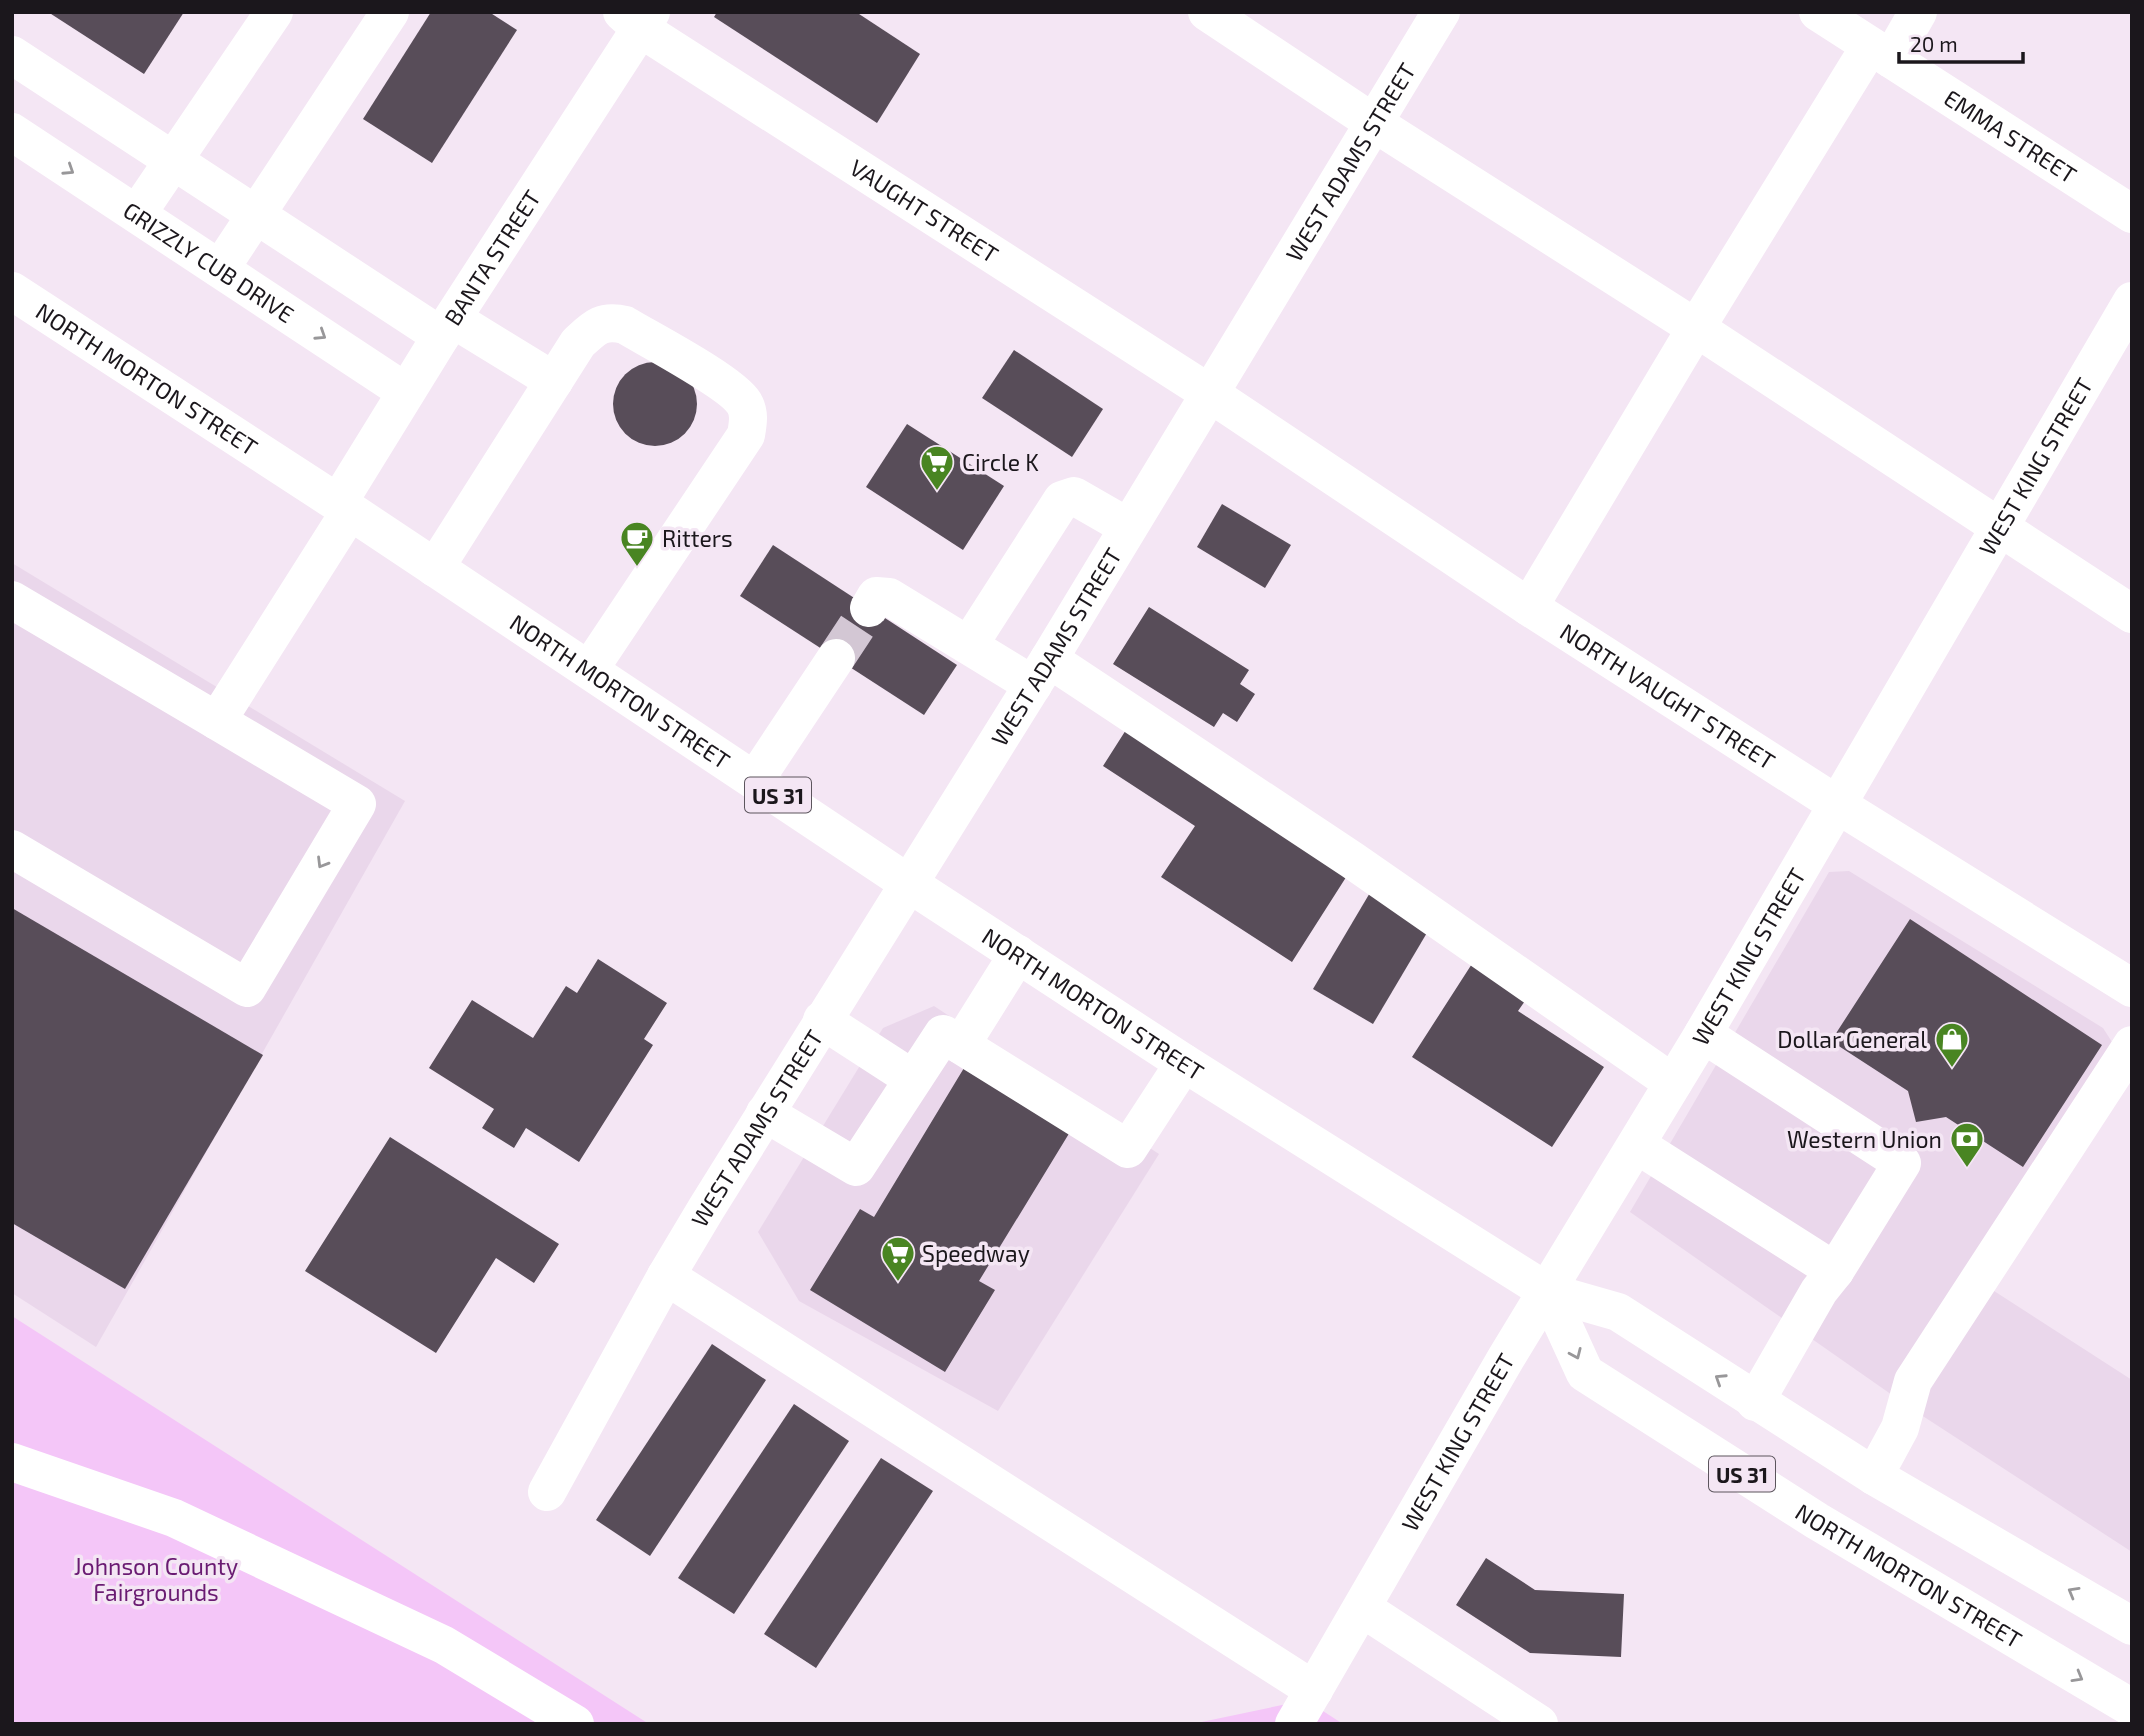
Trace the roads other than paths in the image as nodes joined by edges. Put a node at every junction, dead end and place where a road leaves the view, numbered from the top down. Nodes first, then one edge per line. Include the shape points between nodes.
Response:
1 (274, 12) edge
2 (390, 12) edge
3 (1207, 12) edge
4 (1441, 12) edge
5 (1818, 12) edge
6 (1919, 12) edge
7 (638, 18) edge
8 (1881, 52) junction
9 (12, 55) edge
10 (1374, 122) junction
11 (12, 132) edge
12 (176, 160) junction
13 (137, 214) junction
14 (2132, 214) edge
15 (256, 215) junction
16 (220, 269) junction
17 (12, 291) edge
18 (2132, 301) edge
19 (447, 328) junction
20 (1696, 328) junction
21 (554, 382) junction
22 (406, 392) junction
23 (1209, 393) junction
24 (344, 507) junction
25 (1128, 527) junction
26 (1999, 527) junction
27 (435, 568) junction
28 (12, 600) edge
29 (1529, 607) junction
30 (869, 608) tunnel mouth
31 (2132, 614) edge
32 (969, 645) junction
33 (835, 658) tunnel mouth
34 (589, 670) junction
35 (1041, 672) junction
36 (217, 720) junction
37 (755, 780) junction
38 (1838, 805) junction
39 (12, 849) edge
40 (908, 883) junction
41 (1018, 954) junction
42 (2132, 988) edge
43 (822, 1020) junction
44 (1703, 1034) junction
45 (961, 1045) junction
46 (2132, 1045) edge
47 (1184, 1063) junction
48 (913, 1079) junction
49 (1673, 1083) junction
50 (765, 1113) junction
51 (1637, 1145) junction
52 (1835, 1271) junction
53 (666, 1276) junction
54 (1548, 1292) junction
55 (1755, 1402) junction
56 (12, 1462) edge
57 (1874, 1476) junction
58 (547, 1492) dead end
59 (1362, 1608) junction
60 (2132, 1626) edge
61 (2132, 1708) edge
62 (1306, 1713) edge
63 (575, 1724) edge
64 (1539, 1724) edge

1 - 12 street
2 - 15 street
3 - 10 street
4 - 10 street, WEST ADAMS STREET
5 - 8 street, EMMA STREET
6 - 8 street
7 - 19 street, BANTA STREET
7 - 23 street, VAUGHT STREET
8 - 14 street, EMMA STREET
8 - 20 street
9 - 12 street
10 - 20 street
10 - 23 street, WEST ADAMS STREET
11 -> 13 street, GRIZZLY CUB DRIVE
12 - 13 street
12 - 15 street
13 - 16 street, GRIZZLY CUB DRIVE
15 - 16 street
15 - 19 street
16 -> 22 street, GRIZZLY CUB DRIVE
17 - 24 street, NORTH MORTON STREET / US 31
18 - 26 street, WEST KING STREET
19 - 21 street
19 - 22 street, BANTA STREET
20 - 26 street
20 - 29 street
21 - 27 street
21 - 34 street via 578,343 594,328 611,322 625,325 729,388 744,402 749,416 746,435
22 - 24 street, BANTA STREET
23 - 25 street, WEST ADAMS STREET
23 - 29 street, NORTH VAUGHT STREET
24 - 27 street, NORTH MORTON STREET / US 31
24 - 36 street, BANTA STREET
25 - 32 street via 1074,496 1062,500
25 - 35 street, WEST ADAMS STREET
26 - 31 street
26 - 38 street, WEST KING STREET
27 - 34 street, NORTH MORTON STREET / US 31
28 - 36 street
29 - 38 street, NORTH VAUGHT STREET
30 - 32 street via 876,596 889,597
32 - 35 street
33 - 37 street
34 - 37 street, NORTH MORTON STREET / US 31
35 - 40 street, WEST ADAMS STREET
35 - 49 street via 1352,860
36 -> 39 street via 357,804 247,988
37 - 40 street, NORTH MORTON STREET / US 31
38 - 42 street, NORTH VAUGHT STREET
38 - 44 street, WEST KING STREET
40 - 41 street, NORTH MORTON STREET / US 31
40 - 43 street, WEST ADAMS STREET
41 - 45 street
41 - 47 street, NORTH MORTON STREET / US 31
43 - 48 street
43 - 50 street, WEST ADAMS STREET
44 - 49 street, WEST KING STREET
44 - 52 street via 1902,1163
45 - 47 street via 1128,1149
45 - 48 street via 943,1034
46 - 57 street via 1913,1381 1900,1428
47 - 54 street, NORTH MORTON STREET / US 31
48 - 50 street via 856,1167
49 - 51 street, WEST KING STREET
50 - 53 street, WEST ADAMS STREET
51 - 52 street
51 - 54 street, WEST KING STREET
52 - 55 street
53 - 58 street, WEST ADAMS STREET
53 - 62 street
55 -> 54 street, NORTH MORTON STREET / US 31 via 1618,1312
54 - 59 street, WEST KING STREET
54 -> 61 street, NORTH MORTON STREET / US 31 via 1585,1373 1817,1521
55 - 57 street, NORTH MORTON STREET / US 31
56 - 63 street via 174,1518 444,1645
60 -> 57 street, NORTH MORTON STREET / US 31
59 - 62 street, WEST KING STREET
59 - 64 street

